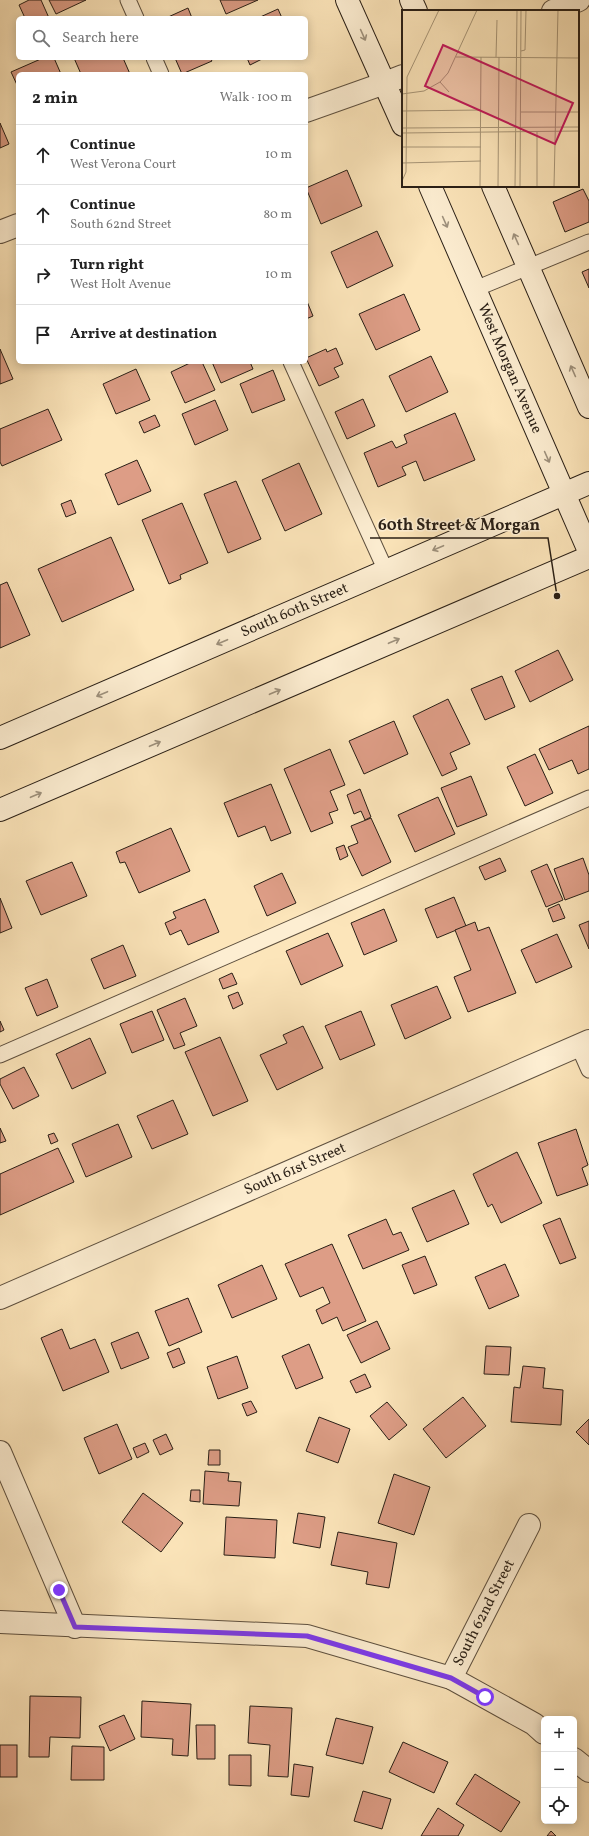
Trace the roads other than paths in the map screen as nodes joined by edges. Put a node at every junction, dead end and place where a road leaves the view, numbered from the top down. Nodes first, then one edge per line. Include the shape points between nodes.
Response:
1 (128, 0) edge
2 (347, 0) edge
3 (411, 0) edge
4 (579, 0) edge
5 (416, 10) edge
6 (555, 10) edge
7 (135, 16) edge
8 (155, 60) edge
9 (160, 72) edge
10 (394, 80) edge
11 (308, 110) edge
12 (402, 120) edge
13 (430, 187) edge
14 (493, 187) edge
15 (16, 226) edge
16 (0, 232) edge
17 (589, 242) edge
18 (529, 268) junction
19 (475, 289) junction
20 (292, 364) edge
21 (589, 407) edge
22 (589, 483) edge
23 (564, 494) junction
24 (589, 551) edge
25 (589, 557) edge
26 (386, 571) junction
27 (0, 738) edge
28 (589, 798) edge
29 (0, 810) edge
30 (583, 1043) edge
31 (0, 1055) edge
32 (589, 1070) edge
33 (0, 1298) edge
34 (0, 1452) edge
35 (529, 1525) dead end
36 (0, 1622) edge
37 (75, 1627) junction
38 (451, 1678) junction
39 (541, 1730) edge
40 (577, 1761) edge
41 (589, 1771) edge

1 - 7 lane
2 -> 10 street
3 - 5 street
4 - 6 street
8 - 9 lane
10 - 11 street
10 - 12 street
13 -> 19 street, West Morgan Avenue
18 -> 14 street
15 - 16 street
17 - 18 lane
18 - 19 lane
21 -> 18 street
19 -> 23 street, West Morgan Avenue
20 - 26 lane
22 - 23 street, South 60th Street
23 - 24 street, West Morgan Avenue
23 -> 26 street, South 60th Street
29 -> 25 street
26 -> 27 street, South 60th Street
28 - 31 lane
30 - 32 lane
30 - 33 street, South 61st Street
34 - 37 street
35 - 38 street, South 62nd Street
36 - 37 street, South 62nd Street
37 - 38 street, South 62nd Street via 307,1636
38 - 39 street
40 - 41 street

